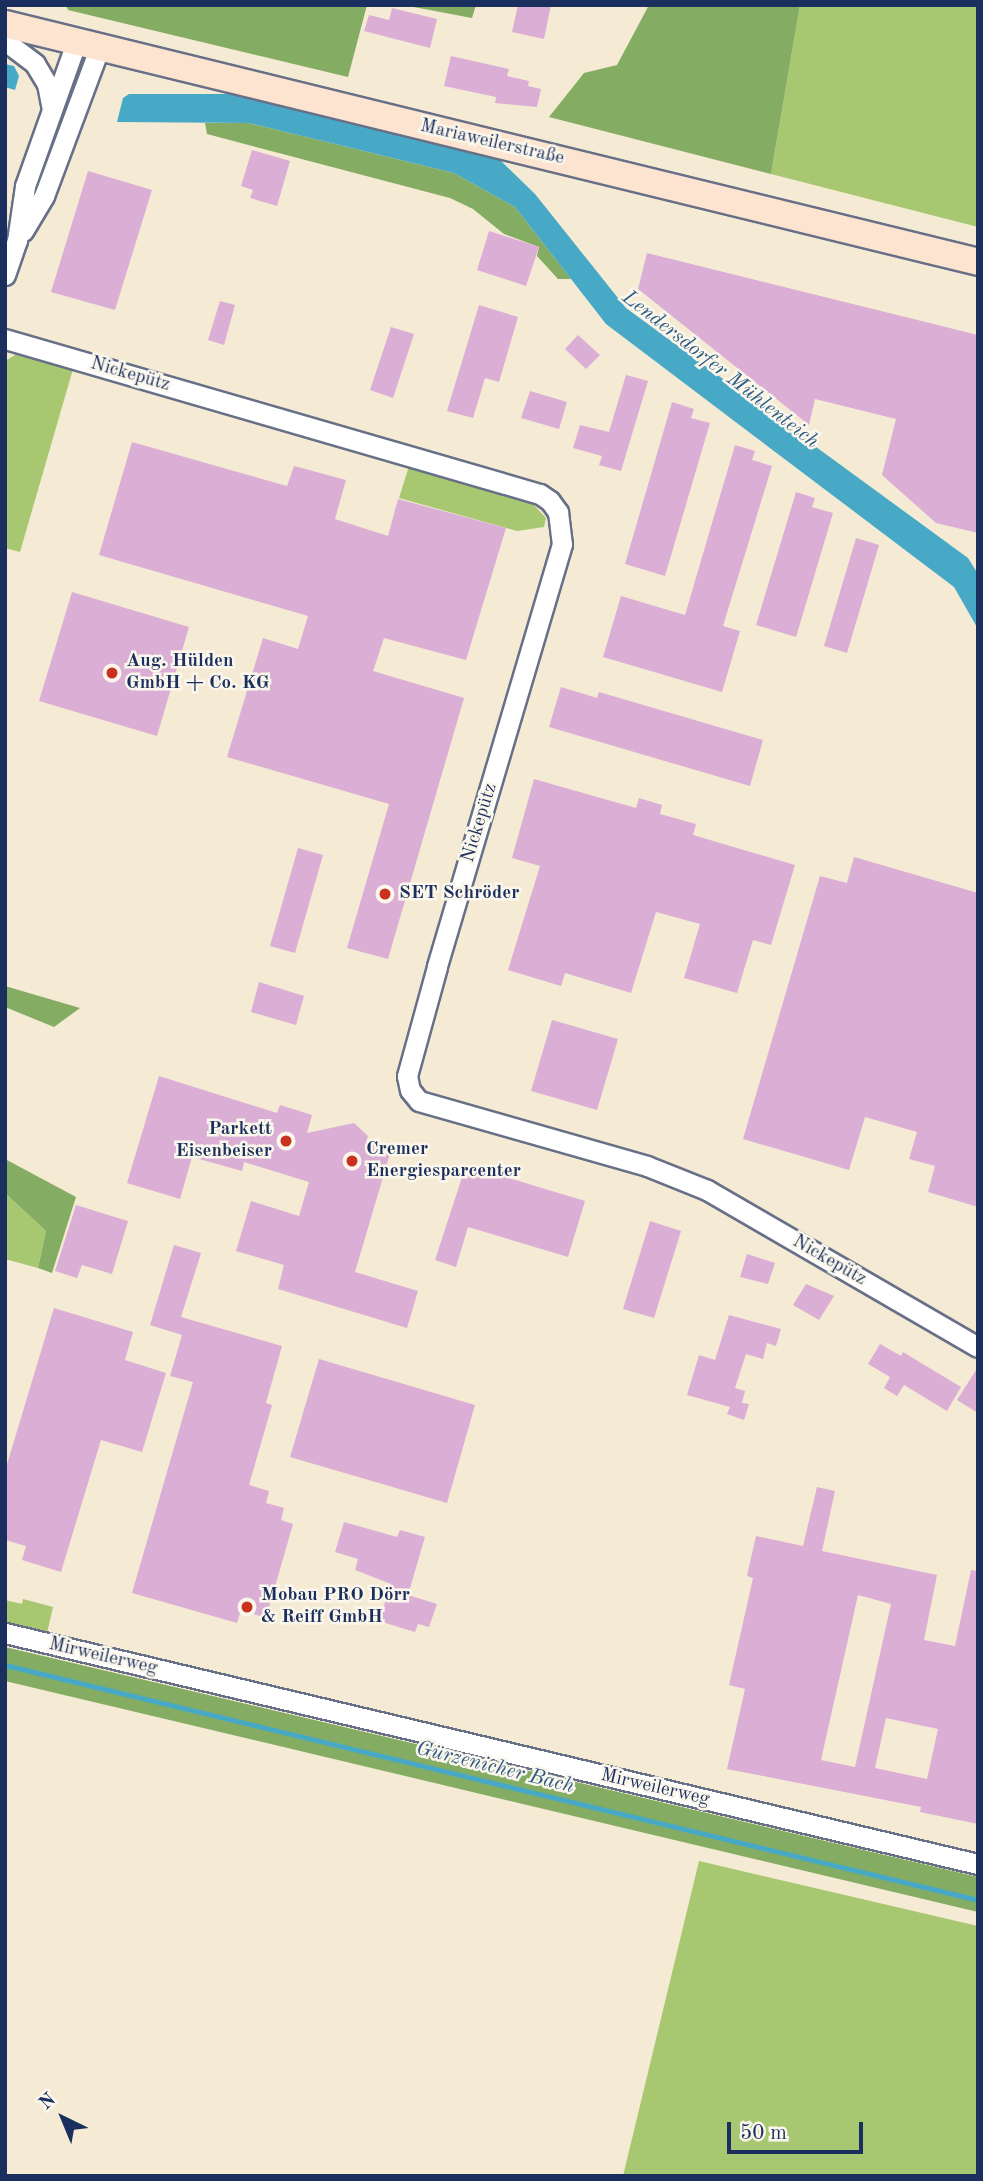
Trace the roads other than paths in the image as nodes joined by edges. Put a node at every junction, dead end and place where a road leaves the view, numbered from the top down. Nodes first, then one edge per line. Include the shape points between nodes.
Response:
1 (5, 24) edge
2 (5, 41) edge
3 (87, 46) junction
4 (52, 110) junction
5 (17, 241) junction
6 (978, 262) edge
7 (5, 275) edge
8 (5, 339) edge
9 (978, 1347) edge
10 (5, 1633) edge
11 (978, 1864) edge

1 - 3 main road, Mariaweilerstraße
2 - 4 street via 35,64 47,84
3 - 4 street
3 - 5 street via 44,196
3 - 6 main road, Mariaweilerstraße
4 - 5 street via 25,186
5 - 7 street
8 - 9 street, Nickepütz via 540,494 550,501 558,512 562,544 437,967 407,1076 410,1090 419,1101 647,1166 707,1190
10 - 11 street, Mirweilerweg

